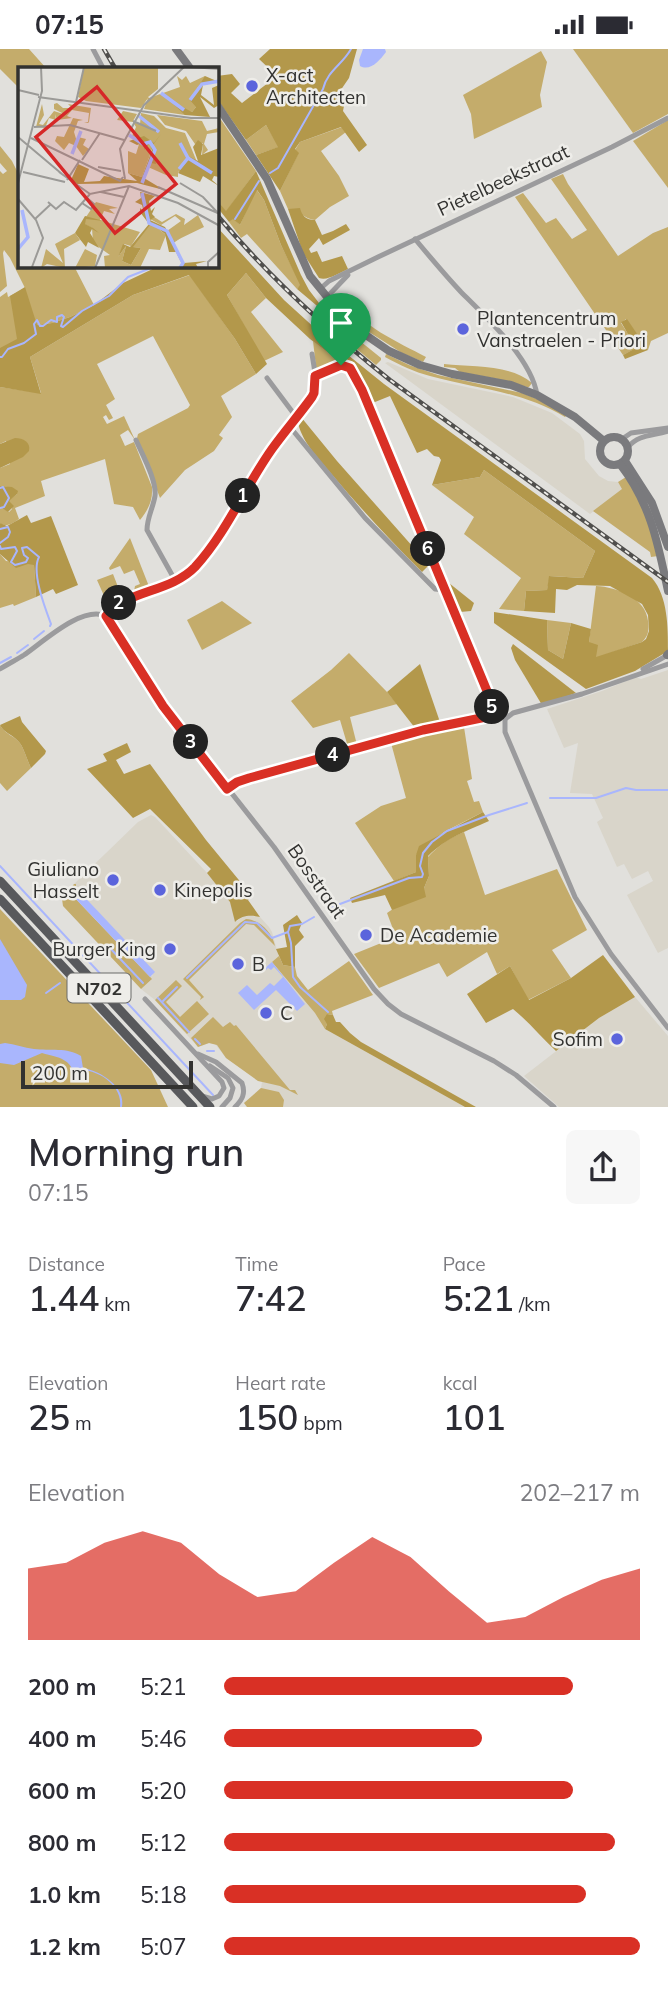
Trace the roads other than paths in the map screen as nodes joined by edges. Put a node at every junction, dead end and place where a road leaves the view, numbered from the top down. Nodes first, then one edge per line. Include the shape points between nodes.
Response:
1 (93, 49) edge
2 (176, 49) edge
3 (102, 67) edge
4 (189, 67) edge
5 (219, 108) edge
6 (668, 118) edge
7 (415, 239) junction
8 (352, 271) junction
9 (320, 289) junction
10 (326, 297) junction
11 (312, 353) dead end
12 (315, 376) junction
13 (267, 378) dead end
14 (537, 395) junction
15 (297, 418) junction
16 (290, 426) junction
17 (668, 429) edge
18 (136, 440) dead end
19 (604, 441) junction
20 (625, 443) junction
21 (622, 463) junction
22 (668, 547) edge
23 (176, 582) junction
24 (444, 590) junction
25 (668, 591) edge
26 (106, 616) junction
27 (668, 657) edge
28 (0, 669) edge
29 (491, 713) junction
30 (505, 719) junction
31 (227, 789) junction
32 (0, 881) edge
33 (0, 899) edge
34 (145, 999) dead end
35 (668, 1028) edge
36 (198, 1056) junction
37 (198, 1094) junction
38 (183, 1097) junction
39 (187, 1107) edge
40 (193, 1107) edge
41 (210, 1107) edge
42 (222, 1107) edge
43 (237, 1107) edge
44 (554, 1107) edge

1 - 3 street
2 - 4 main road
5 - 9 main road via 267,179 292,240
6 - 7 street, Pietelbeekstraat
7 - 8 street, Pietelbeekstraat
7 - 14 street via 509,343 532,377
8 - 9 street, Pietelbeekstraat
8 - 10 street, Pietelbeekstraat
9 - 10 main road
10 - 14 main road via 360,331 405,359
11 - 12 street
12 - 15 street via 314,393
12 - 24 street via 341,365 350,368
13 - 15 street
14 - 19 main road
15 - 16 street
16 - 23 street via 213,544
16 - 24 street via 371,525 435,589
17 - 20 street
18 - 23 street via 155,488 147,530
19 - 20 main road via 613,437
19 - 21 main road via 601,458 610,465
20 - 21 main road via 628,456
21 - 22 main road via 652,503
21 - 25 main road via 649,513
23 - 26 street via 117,604
24 - 29 street via 492,703
26 - 28 street via 96,613 79,619
26 - 31 street, Bosstraat via 156,696
27 - 30 street via 634,675
29 - 30 street
29 - 31 street via 249,778
30 - 35 street via 505,732 575,897 611,954
31 - 44 street, Bosstraat via 388,1004 494,1061
32 - 37 highway, N702
33 - 38 highway, N702
34 - 36 street
36 - 37 street via 224,1088 216,1098
36 - 42 street via 232,1083 233,1093
36 - 43 street via 216,1062 239,1079 244,1090
37 - 41 highway, N702
38 - 39 street
38 - 40 highway, N702

